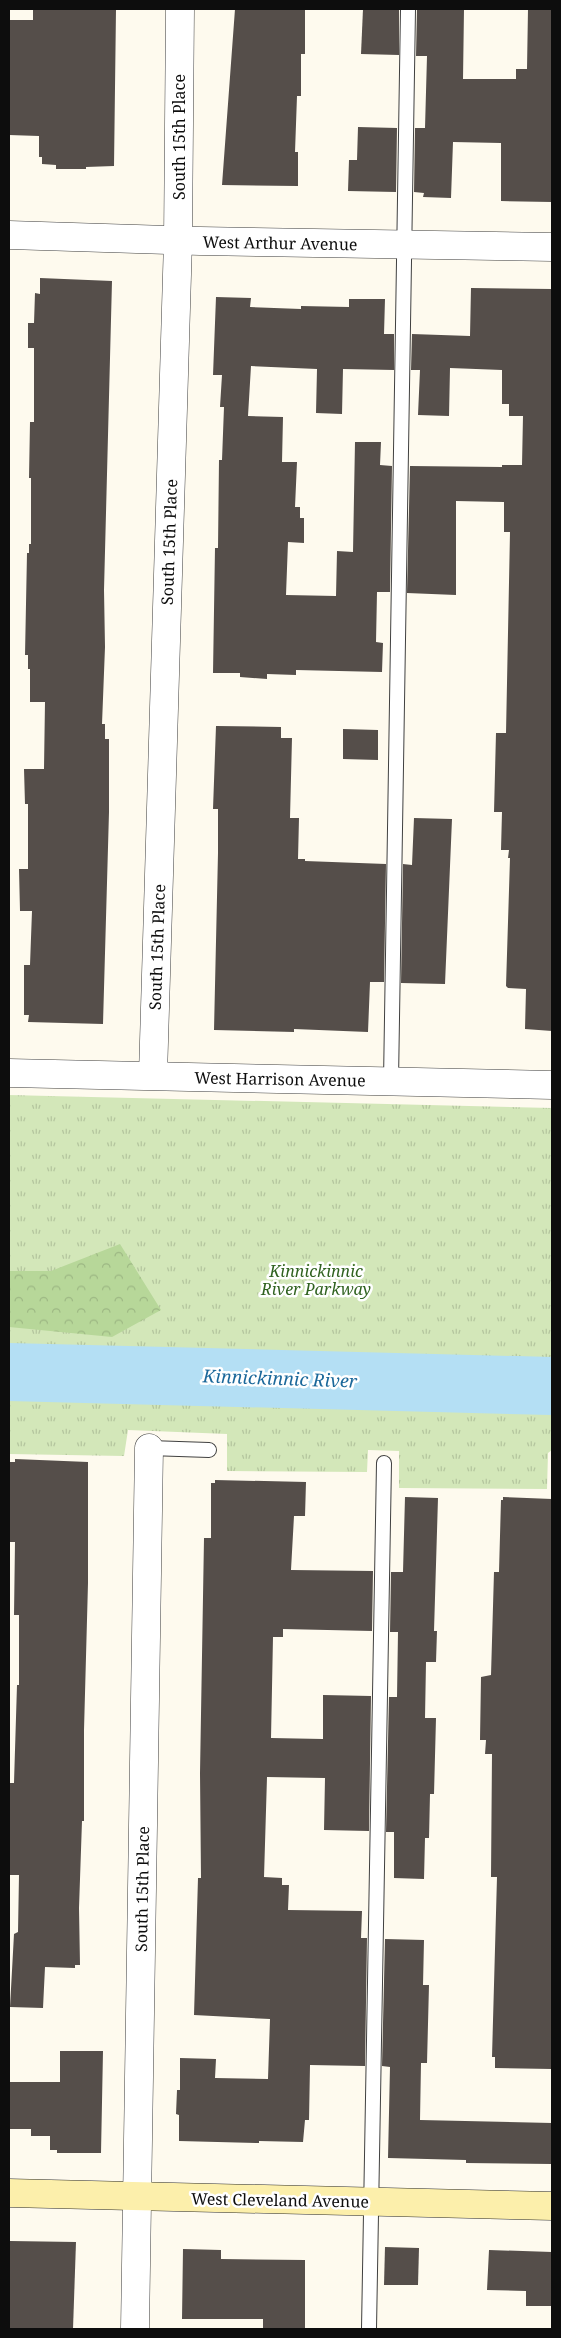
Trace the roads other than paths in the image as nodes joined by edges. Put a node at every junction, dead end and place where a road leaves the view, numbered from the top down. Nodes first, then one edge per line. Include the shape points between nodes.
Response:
1 (180, 9) edge
2 (408, 9) edge
3 (9, 236) edge
4 (178, 241) junction
5 (406, 245) junction
6 (552, 247) edge
7 (9, 1073) edge
8 (153, 1075) junction
9 (391, 1081) junction
10 (552, 1085) edge
11 (149, 1448) joint
12 (209, 1450) dead end
13 (384, 1463) dead end
14 (9, 2193) edge
15 (138, 2196) junction
16 (371, 2202) junction
17 (552, 2206) edge
18 (135, 2329) edge
19 (369, 2329) edge

1 - 4 street, South 15th Place
2 - 5 lane
3 - 4 street, West Arthur Avenue
4 - 5 street, West Arthur Avenue
4 - 8 street, South 15th Place
5 - 6 street, West Arthur Avenue
5 - 9 lane
7 - 8 street, West Harrison Avenue
8 - 9 street, West Harrison Avenue
9 - 10 street, West Harrison Avenue
11 - 12 lane
11 - 15 street, South 15th Place
13 - 16 lane
14 - 15 street, West Cleveland Avenue
15 - 16 street, West Cleveland Avenue
15 - 18 street, South 15th Place
16 - 17 street, West Cleveland Avenue
16 - 19 lane

